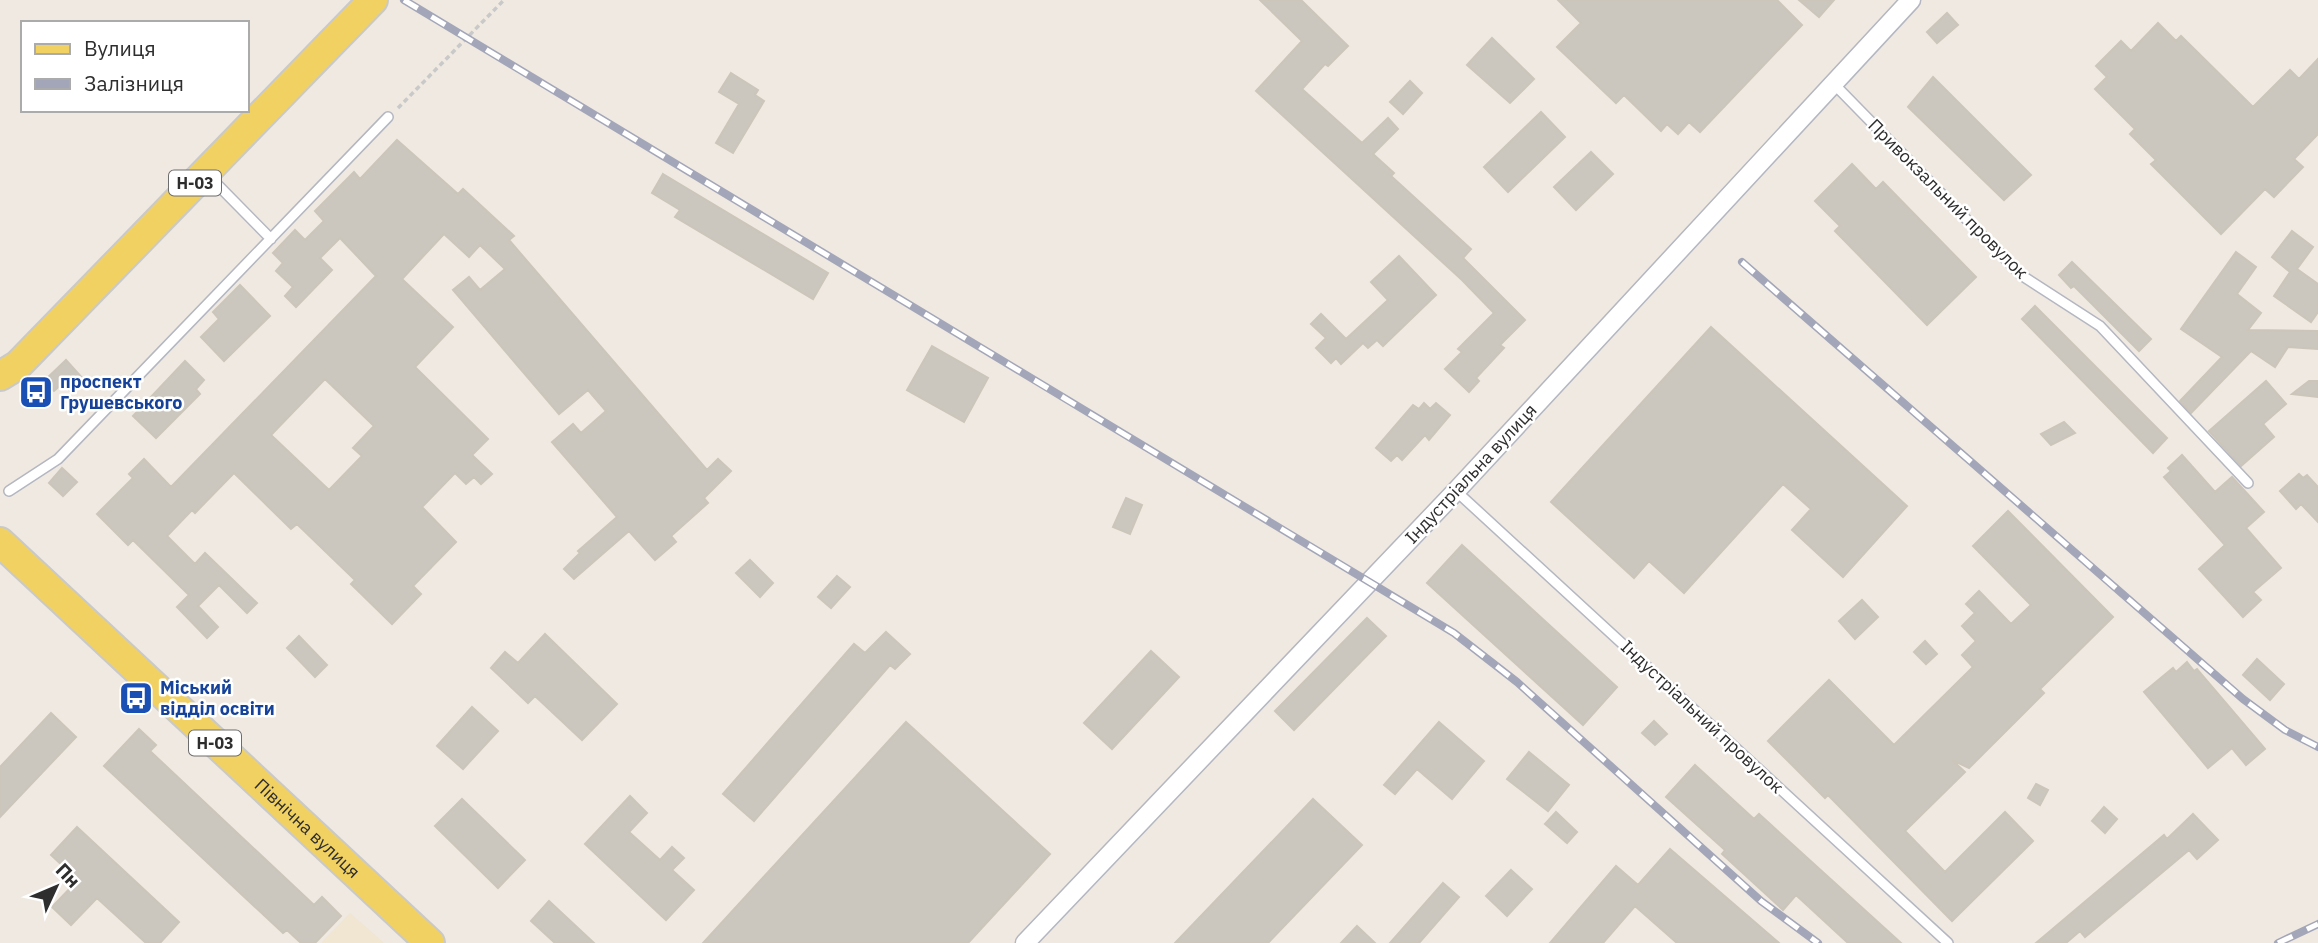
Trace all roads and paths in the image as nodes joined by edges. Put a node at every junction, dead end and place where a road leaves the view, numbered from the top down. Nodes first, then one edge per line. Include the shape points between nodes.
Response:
1 (373, 0) edge
2 (505, 0) edge
3 (1911, 0) edge
4 (1833, 83) junction
5 (388, 117) joint
6 (205, 172) junction
7 (271, 239) junction
8 (9, 370) edge
9 (0, 399) edge
10 (2248, 483) dead end
11 (9, 491) dead end
12 (1456, 491) junction
13 (0, 542) edge
14 (430, 943) edge
15 (1025, 943) edge
16 (1948, 943) edge

1 - 6 main road, Н-03
2 - 5 path
3 - 4 street, Індустріальна вулиця
4 - 10 lane, Привокзальний провулок via 2021,275 2100,326
4 - 12 street, Індустріальна вулиця
5 - 7 lane
6 - 7 lane
6 - 8 main road, Н-03
7 - 11 lane via 58,458
8 - 9 main road, Н-03
12 - 15 street, Індустріальна вулиця
12 - 16 lane, Індустріальний провулок
13 - 14 main road, Північна вулиця / Н-03

